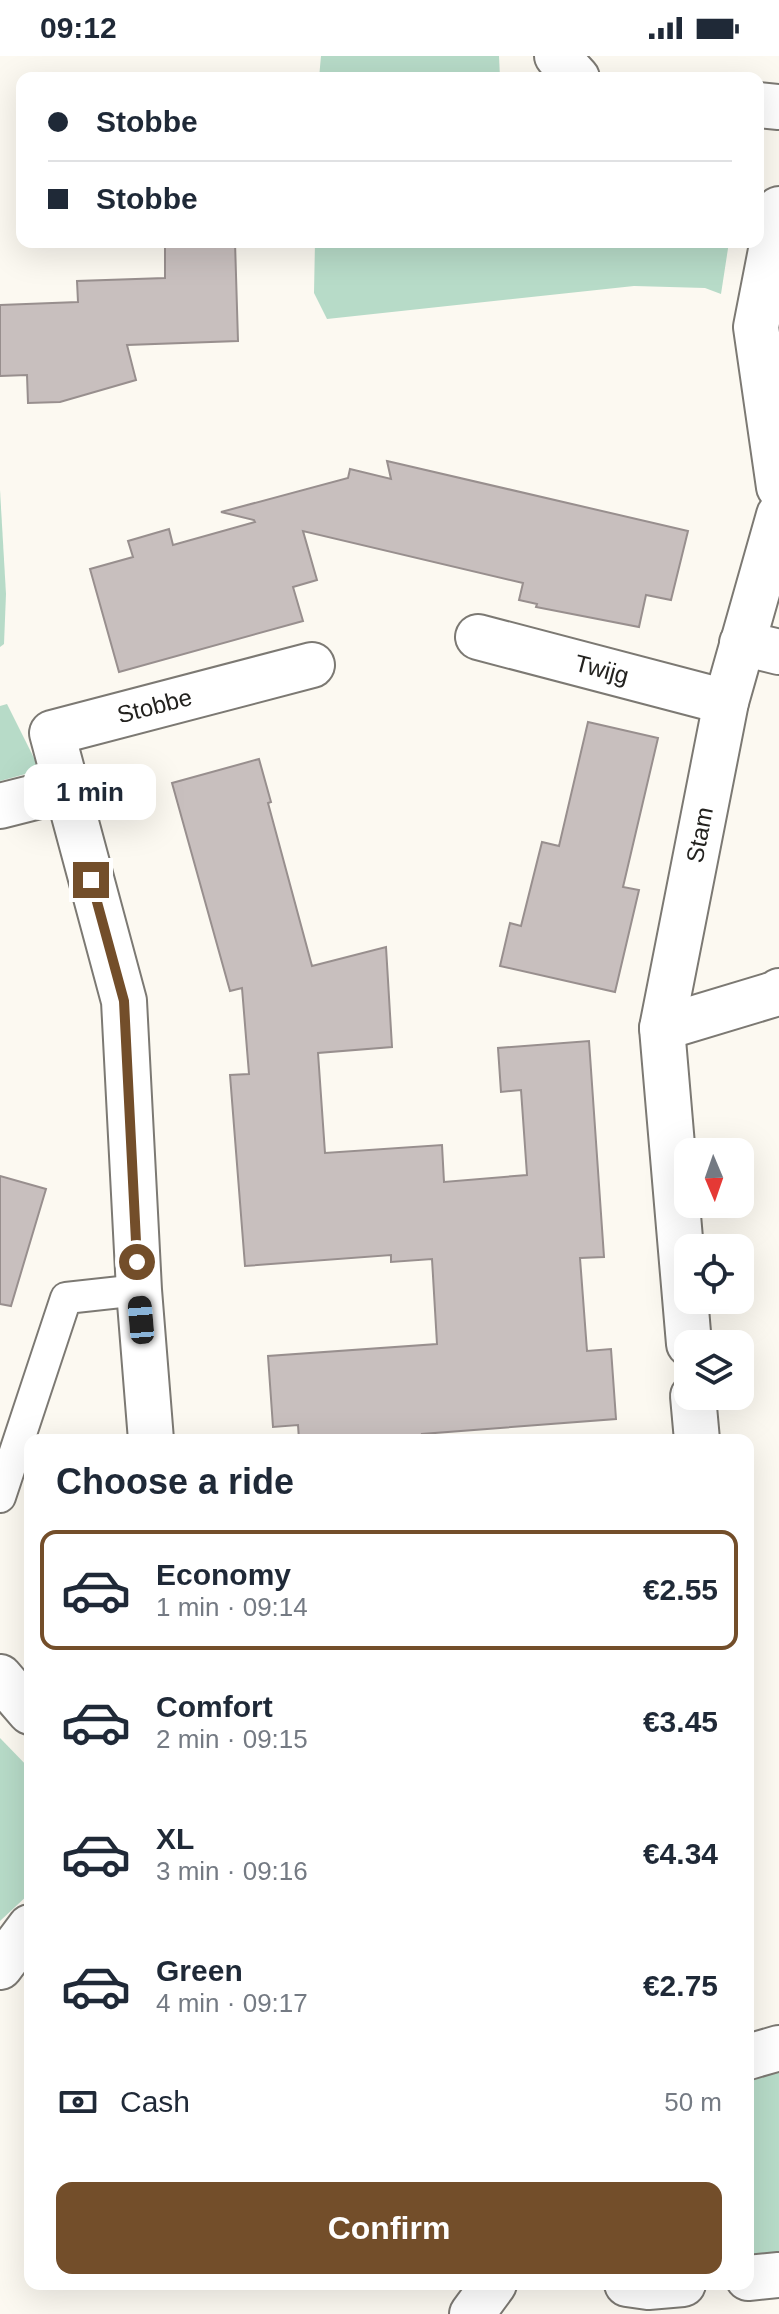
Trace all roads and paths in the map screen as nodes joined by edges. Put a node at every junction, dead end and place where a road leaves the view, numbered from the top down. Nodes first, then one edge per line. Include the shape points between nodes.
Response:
1 (557, 56) edge
2 (572, 72) edge
3 (779, 209) edge
4 (779, 487) edge
5 (779, 515) edge
6 (478, 637) dead end
7 (761, 648) edge
8 (312, 665) dead end
9 (726, 702) junction
10 (67, 789) junction
11 (0, 806) edge
12 (779, 991) edge
13 (662, 1028) junction
14 (139, 1290) junction
15 (688, 1330) edge
16 (694, 1410) edge
17 (151, 1434) edge
18 (696, 1434) edge
19 (0, 1497) edge
20 (24, 1935) edge
21 (0, 1967) edge
22 (779, 2048) edge
23 (754, 2055) edge
24 (779, 2275) edge
25 (754, 2277) edge
26 (490, 2290) edge
27 (472, 2314) edge

1 - 2 street
3 - 4 street via 756,327
5 - 7 street, Stam
6 - 9 street, Twijg
7 - 9 street, Stam
8 - 10 street, Stobbe via 52,733
9 - 13 street, Stam
10 - 11 street
10 - 14 street, Stobbe via 124,1001
12 - 13 street
13 - 15 street, Stam
14 - 17 street, Stobbe
14 - 19 lane via 66,1298
16 - 18 street
20 - 21 street
22 - 23 street
24 - 25 street
26 - 27 street

